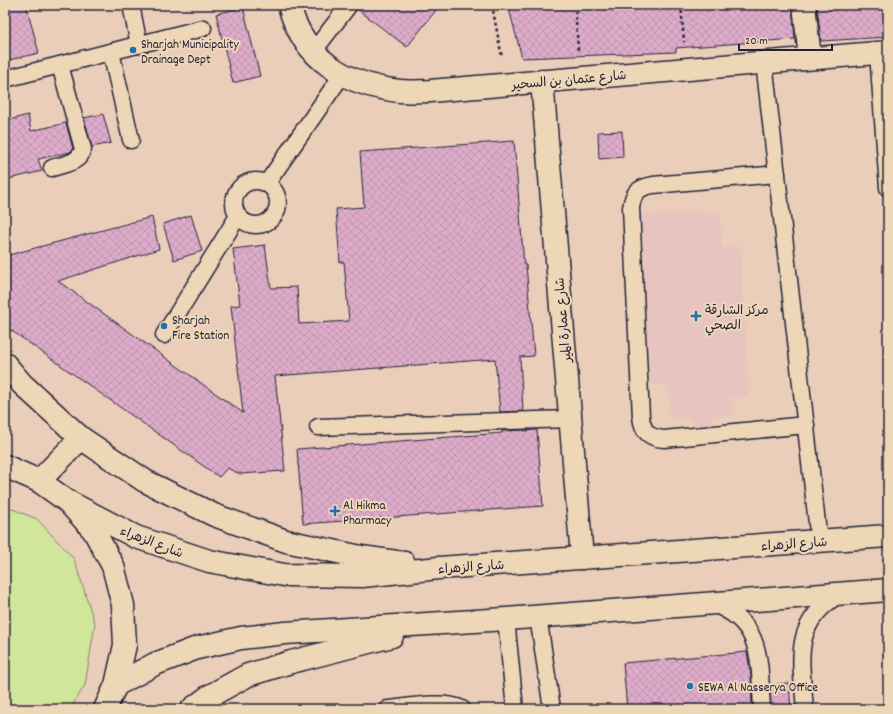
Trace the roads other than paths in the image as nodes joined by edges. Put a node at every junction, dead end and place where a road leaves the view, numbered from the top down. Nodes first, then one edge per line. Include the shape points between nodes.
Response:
1 (131, 5) edge
2 (289, 5) edge
3 (349, 5) edge
4 (804, 5) edge
5 (203, 28) dead end
6 (139, 45) junction
7 (111, 52) junction
8 (313, 52) junction
9 (883, 53) edge
10 (810, 58) junction
11 (764, 62) junction
12 (60, 65) junction
13 (342, 75) junction
14 (5, 79) edge
15 (542, 81) junction
16 (131, 140) dead end
17 (52, 168) dead end
18 (777, 174) junction
19 (267, 183) junction
20 (888, 188) edge
21 (238, 216) junction
22 (164, 335) dead end
23 (5, 364) edge
24 (570, 418) junction
25 (806, 425) junction
26 (318, 427) dead end
27 (81, 438) junction
28 (6, 465) edge
29 (39, 481) junction
30 (67, 501) junction
31 (888, 536) edge
32 (819, 541) junction
33 (582, 558) junction
34 (439, 568) junction
35 (888, 590) edge
36 (840, 594) junction
37 (711, 603) junction
38 (538, 616) junction
39 (506, 618) junction
40 (440, 623) junction
41 (116, 684) junction
42 (105, 709) edge
43 (192, 709) edge
44 (388, 709) edge
45 (462, 709) edge
46 (515, 709) edge
47 (552, 709) edge
48 (762, 709) edge
49 (805, 709) edge

1 - 6 lane
2 - 8 main road, شارع عثمان بن السحير via 300,32
3 - 8 lane
4 - 10 main road
5 - 6 lane
6 - 7 lane
7 - 12 lane
7 - 16 lane
8 - 13 main road, شارع عثمان بن السحير
9 - 10 main road, شارع عثمان بن السحير
9 - 20 lane
10 - 11 main road, شارع عثمان بن السحير
11 - 15 main road, شارع عثمان بن السحير
11 - 18 lane
12 - 14 lane
12 - 17 lane via 83,149 78,159
13 - 15 main road, شارع عثمان بن السحير via 370,86 400,91 430,91
13 - 19 lane
15 - 24 main road, شارع عمارة المير
18 - 25 lane
18 - 25 lane via 652,185 636,192 631,208 642,426 647,434 664,439
19 - 21 lane via 258,180 248,182 239,188 234,197
19 - 21 lane via 279,198 274,217 256,225
21 - 22 lane
23 - 27 main road via 22,384
24 - 26 lane
24 - 33 main road, شارع عمارة المير
25 - 32 lane
27 - 29 main road
27 - 34 main road via 145,481 214,515 286,541 361,557
28 - 29 main road
29 - 30 main road
30 - 34 main road, شارع الزهراء via 136,537 209,562 284,575 362,576
30 - 41 main road via 94,531 113,566 123,605 125,645
31 - 32 main road, شارع الزهراء
32 - 33 main road, شارع الزهراء
33 - 34 main road, شارع الزهراء
35 - 36 main road
36 - 37 main road
36 - 49 lane via 815,613 805,632 801,658
37 - 38 main road
37 - 48 lane via 739,618 749,630 759,660
38 - 39 main road
38 - 47 lane
39 - 40 main road
39 - 46 lane
40 - 41 main road via 241,638 183,653
40 - 43 main road via 291,662 248,676 208,697
41 - 42 main road
44 - 45 lane via 445,704

